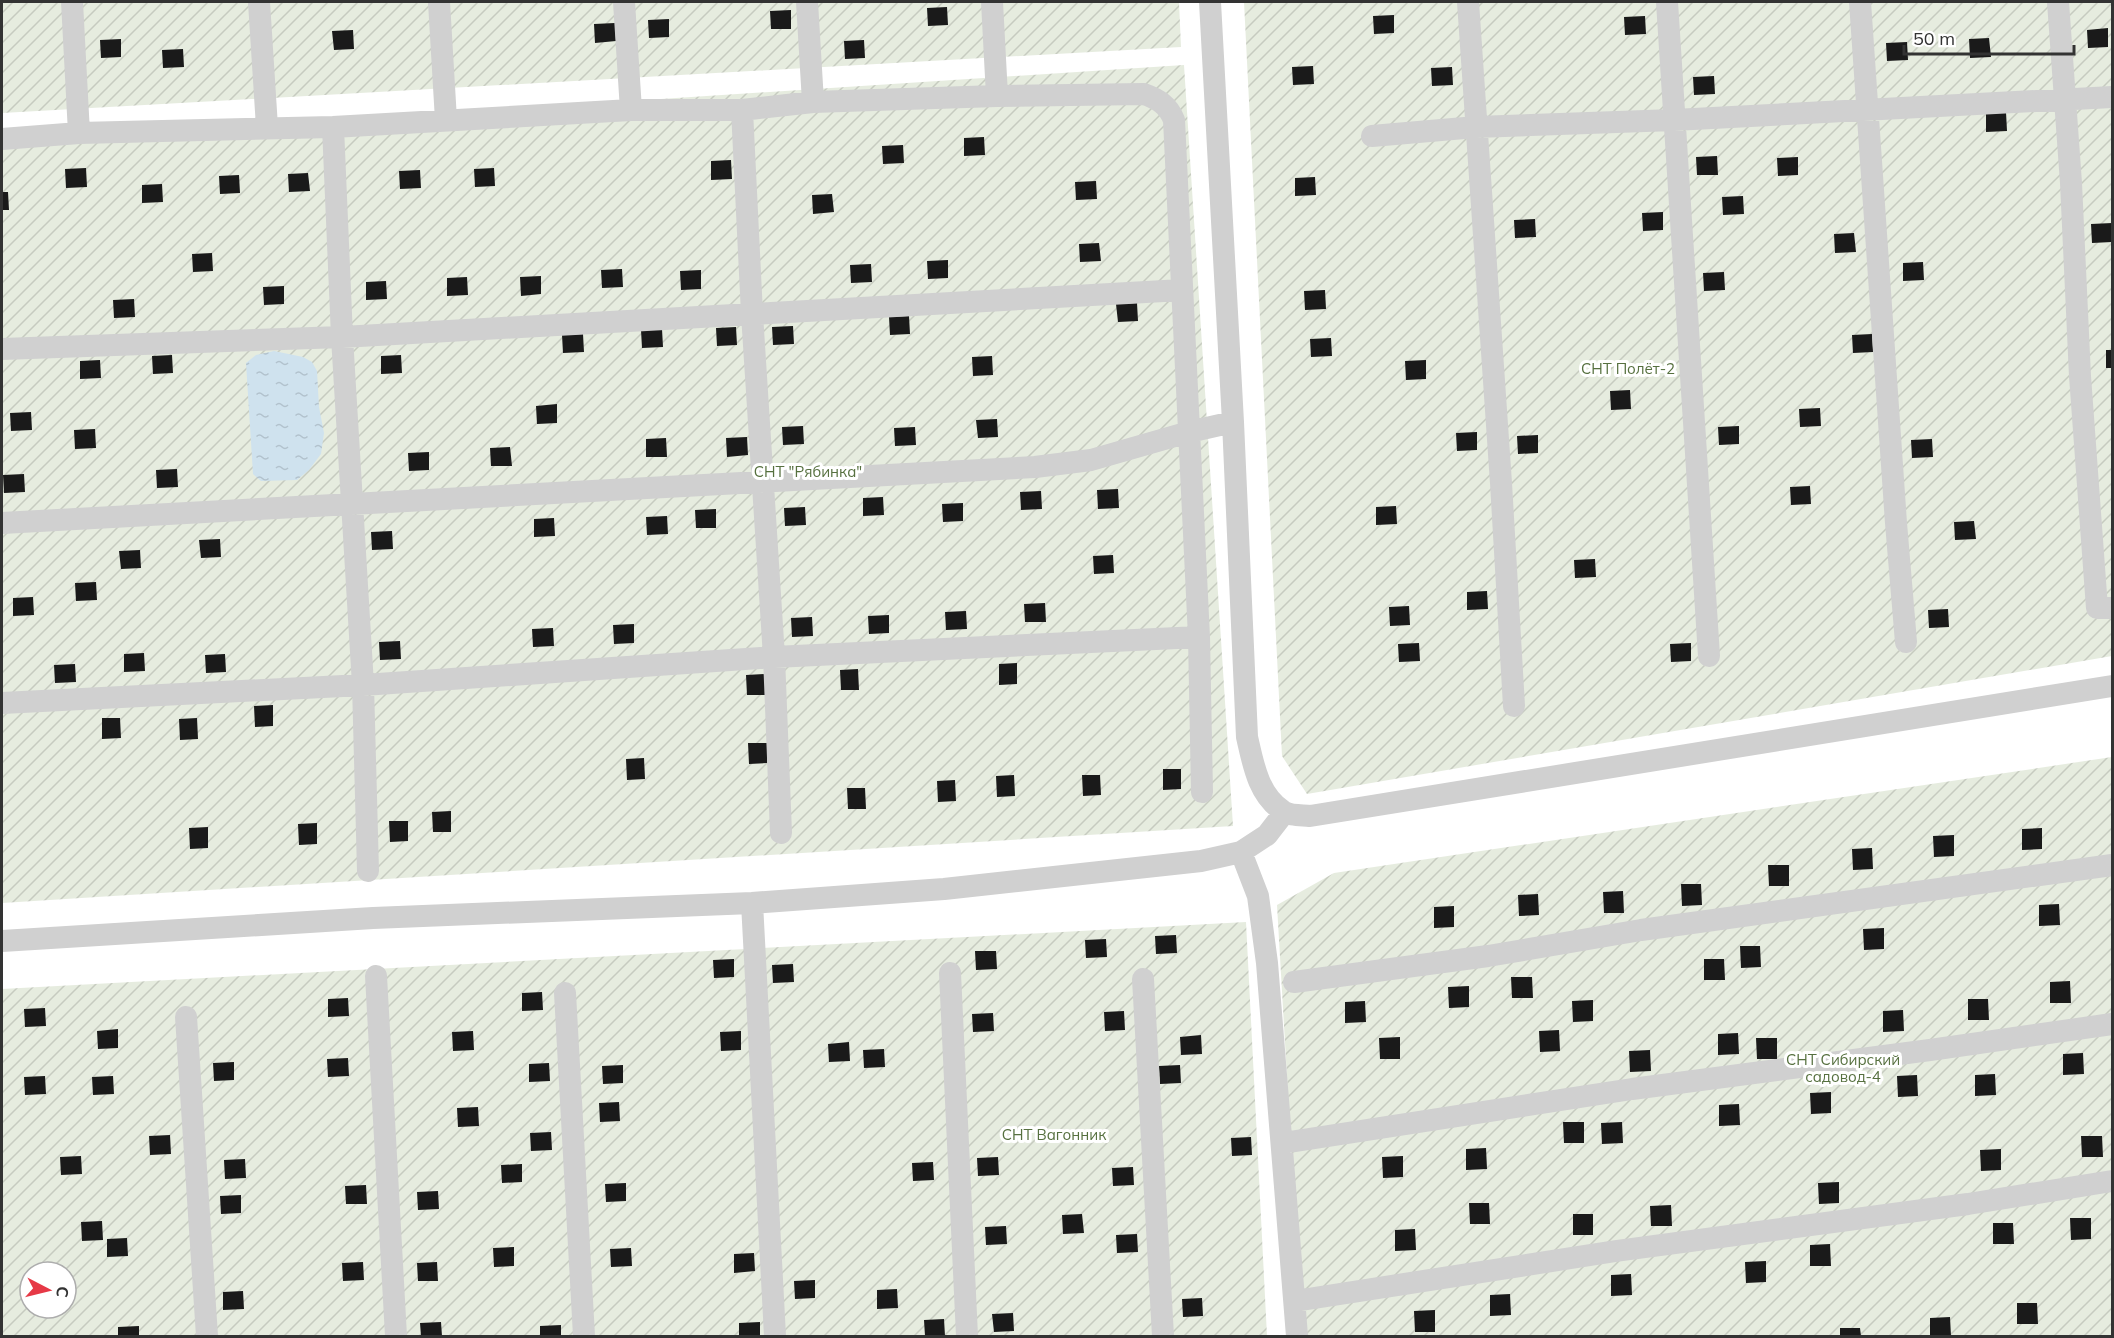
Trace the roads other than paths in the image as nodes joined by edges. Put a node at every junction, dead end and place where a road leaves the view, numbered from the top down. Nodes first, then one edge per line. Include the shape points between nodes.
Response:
1 (72, 2) edge
2 (260, 2) edge
3 (439, 2) edge
4 (624, 2) edge
5 (807, 2) edge
6 (992, 2) edge
7 (1210, 2) edge
8 (1468, 2) edge
9 (1667, 2) edge
10 (1860, 2) edge
11 (2058, 2) edge
12 (997, 96) junction
13 (2112, 97) edge
14 (2065, 101) junction
15 (813, 102) junction
16 (631, 110) junction
17 (742, 110) junction
18 (1868, 111) junction
19 (446, 120) junction
20 (1674, 120) junction
21 (267, 127) junction
22 (333, 127) junction
23 (1476, 127) junction
24 (79, 134) junction
25 (1372, 136) dead end
26 (2, 139) edge
27 (1182, 290) junction
28 (752, 314) junction
29 (342, 337) junction
30 (2, 349) edge
31 (1233, 422) junction
32 (1189, 432) junction
33 (764, 480) junction
34 (353, 502) junction
35 (2, 523) edge
36 (2112, 608) edge
37 (1199, 637) junction
38 (1906, 642) dead end
39 (1710, 656) dead end
40 (774, 657) junction
41 (363, 685) junction
42 (2112, 686) edge
43 (2, 703) edge
44 (1514, 706) dead end
45 (1202, 792) dead end
46 (1284, 813) junction
47 (781, 833) dead end
48 (1241, 852) junction
49 (2112, 865) edge
50 (368, 871) dead end
51 (752, 903) junction
52 (2, 941) edge
53 (950, 973) dead end
54 (376, 976) dead end
55 (1143, 979) dead end
56 (1294, 982) dead end
57 (565, 993) dead end
58 (186, 1017) dead end
59 (2112, 1024) edge
60 (1283, 1143) junction
61 (2112, 1181) edge
62 (1295, 1301) junction
63 (207, 1336) edge
64 (396, 1336) edge
65 (584, 1336) edge
66 (775, 1336) edge
67 (967, 1336) edge
68 (1162, 1336) edge
69 (1297, 1336) edge

1 - 24 street
2 - 21 street
3 - 19 street
4 - 16 street
5 - 15 street
6 - 12 street
7 - 31 street
8 - 23 street
9 - 20 street
10 - 18 street
11 - 14 street
12 - 15 street
12 - 27 street via 1144,94 1170,111 1174,120
13 - 14 street
14 - 18 street
14 - 36 street via 2097,608
15 - 17 street
16 - 17 street
16 - 19 street
17 - 28 street
18 - 20 street
18 - 38 street
19 - 22 street
20 - 23 street
20 - 39 street
21 - 22 street
21 - 24 street
22 - 29 street
23 - 25 street
23 - 44 street
24 - 26 street
27 - 28 street
27 - 32 street
28 - 29 street
28 - 33 street
29 - 30 street
29 - 34 street
31 - 32 street
31 - 46 street via 1247,737 1255,772 1267,795
32 - 33 street via 1091,460 1035,467
32 - 37 street
33 - 34 street
33 - 40 street
34 - 35 street
34 - 41 street
37 - 40 street
37 - 45 street
40 - 41 street
40 - 47 street
41 - 43 street
41 - 50 street
42 - 46 street via 1310,816
46 - 48 street via 1267,835
48 - 51 street via 1201,861 956,887
48 - 60 street via 1258,896
49 - 56 street
51 - 52 street via 373,918
51 - 66 street
53 - 67 street
54 - 64 street
55 - 68 street
57 - 65 street
58 - 63 street
59 - 60 street via 1643,1088
60 - 62 street
61 - 62 street
62 - 69 street

